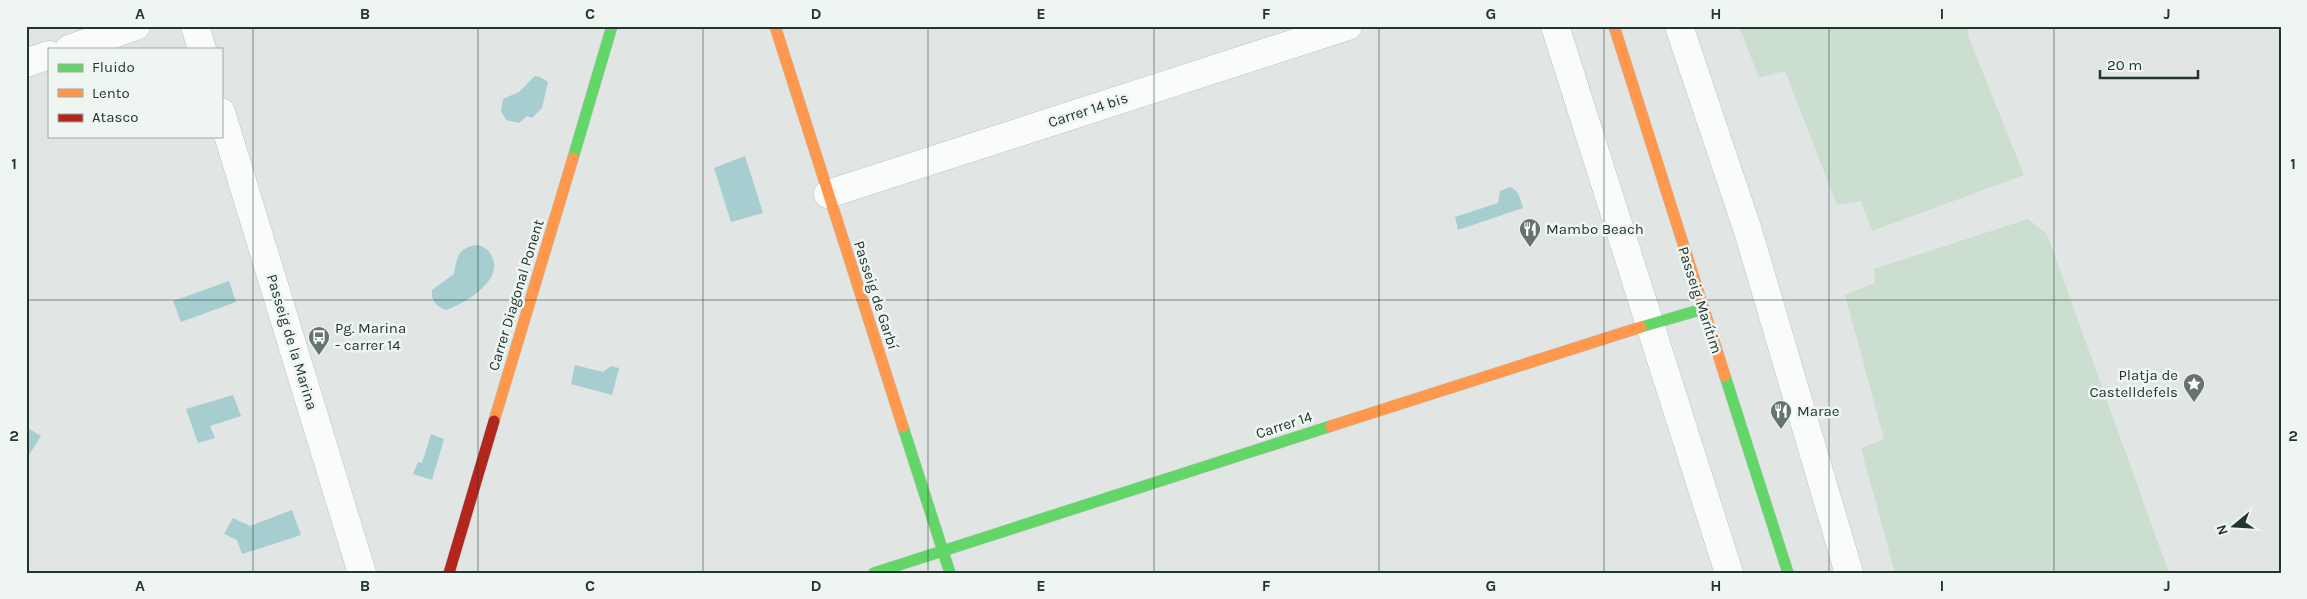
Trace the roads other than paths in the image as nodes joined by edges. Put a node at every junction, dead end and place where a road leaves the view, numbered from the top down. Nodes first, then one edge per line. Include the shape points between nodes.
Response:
1 (136, 26) edge
2 (195, 26) edge
3 (612, 26) edge
4 (775, 26) edge
5 (1348, 26) edge
6 (1555, 26) edge
7 (1614, 26) edge
8 (1679, 26) edge
9 (72, 48) edge
10 (202, 48) edge
11 (48, 55) edge
12 (26, 63) edge
13 (222, 115) edge
14 (828, 194) junction
15 (1703, 309) junction
16 (1651, 323) junction
17 (942, 551) junction
18 (362, 573) edge
19 (449, 573) edge
20 (874, 573) edge
21 (950, 573) edge
22 (1729, 573) edge
23 (1788, 573) edge
24 (1849, 573) edge

1 - 9 street
2 - 10 street
3 - 19 street, Carrer Diagonal Ponent
4 - 14 street, Passeig de Garbí
5 - 14 street, Carrer 14 bis
6 - 16 street
7 - 15 street, Passeig Marítim
8 - 24 street via 1748,231
11 - 12 street
13 - 18 street, Passeig de la Marina
14 - 17 street, Passeig de Garbí
15 - 16 street, Carrer 14
15 - 23 street, Passeig Marítim
16 - 17 street, Carrer 14
16 - 22 street
17 - 20 street, Carrer 14
17 - 21 street, Passeig de Garbí

